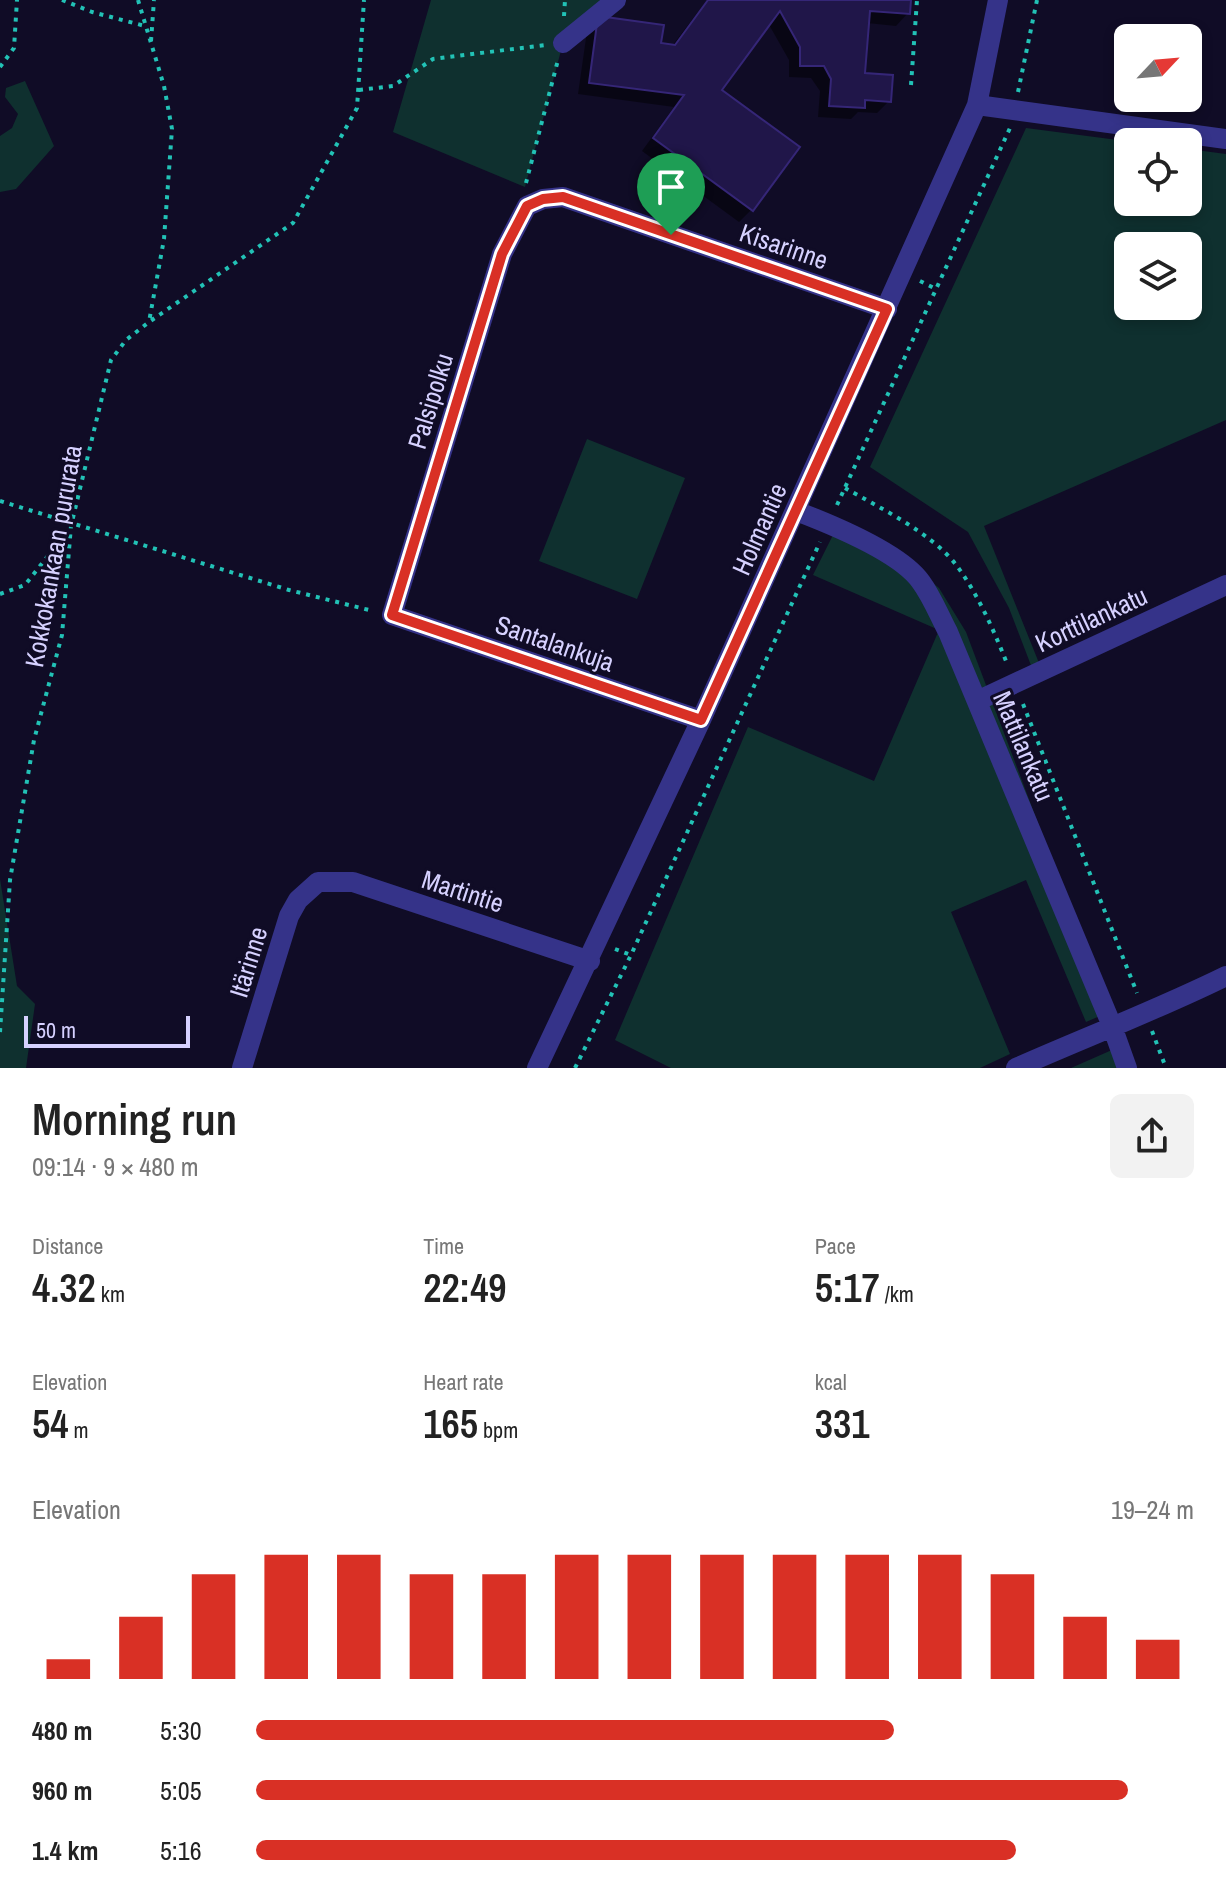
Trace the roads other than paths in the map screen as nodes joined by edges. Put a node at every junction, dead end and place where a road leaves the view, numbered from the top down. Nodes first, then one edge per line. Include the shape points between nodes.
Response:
1 (616, 0) edge
2 (998, 0) edge
3 (563, 43) road end
4 (977, 105) junction
5 (1226, 139) edge
6 (527, 206) joint
7 (887, 309) junction
8 (796, 511) junction
9 (1226, 585) edge
10 (392, 615) joint
11 (977, 701) junction
12 (701, 720) junction
13 (318, 882) joint
14 (590, 961) junction
15 (1226, 976) edge
16 (1112, 1026) junction
17 (242, 1068) edge
18 (537, 1068) edge
19 (1016, 1068) edge
20 (1127, 1068) edge

1 - 3 street
2 - 4 street, Holmantie
4 - 5 street
4 - 7 street, Holmantie
6 - 7 street, Kisarinne via 563,197
6 - 10 street, Palsipolku via 502,254
7 - 8 street, Holmantie
8 - 11 street, Mattilankatu via 829,523 920,579
8 - 12 street, Holmantie
9 - 11 street, Korttilankatu
10 - 12 street, Santalankuja
11 - 16 street, Mattilankatu
12 - 14 street, Holmantie
13 - 14 street, Martintie via 353,882
13 - 17 street, Itärinne via 289,916
14 - 18 street, Holmantie
15 - 16 street
16 - 19 street
16 - 20 street, Mattilankatu

